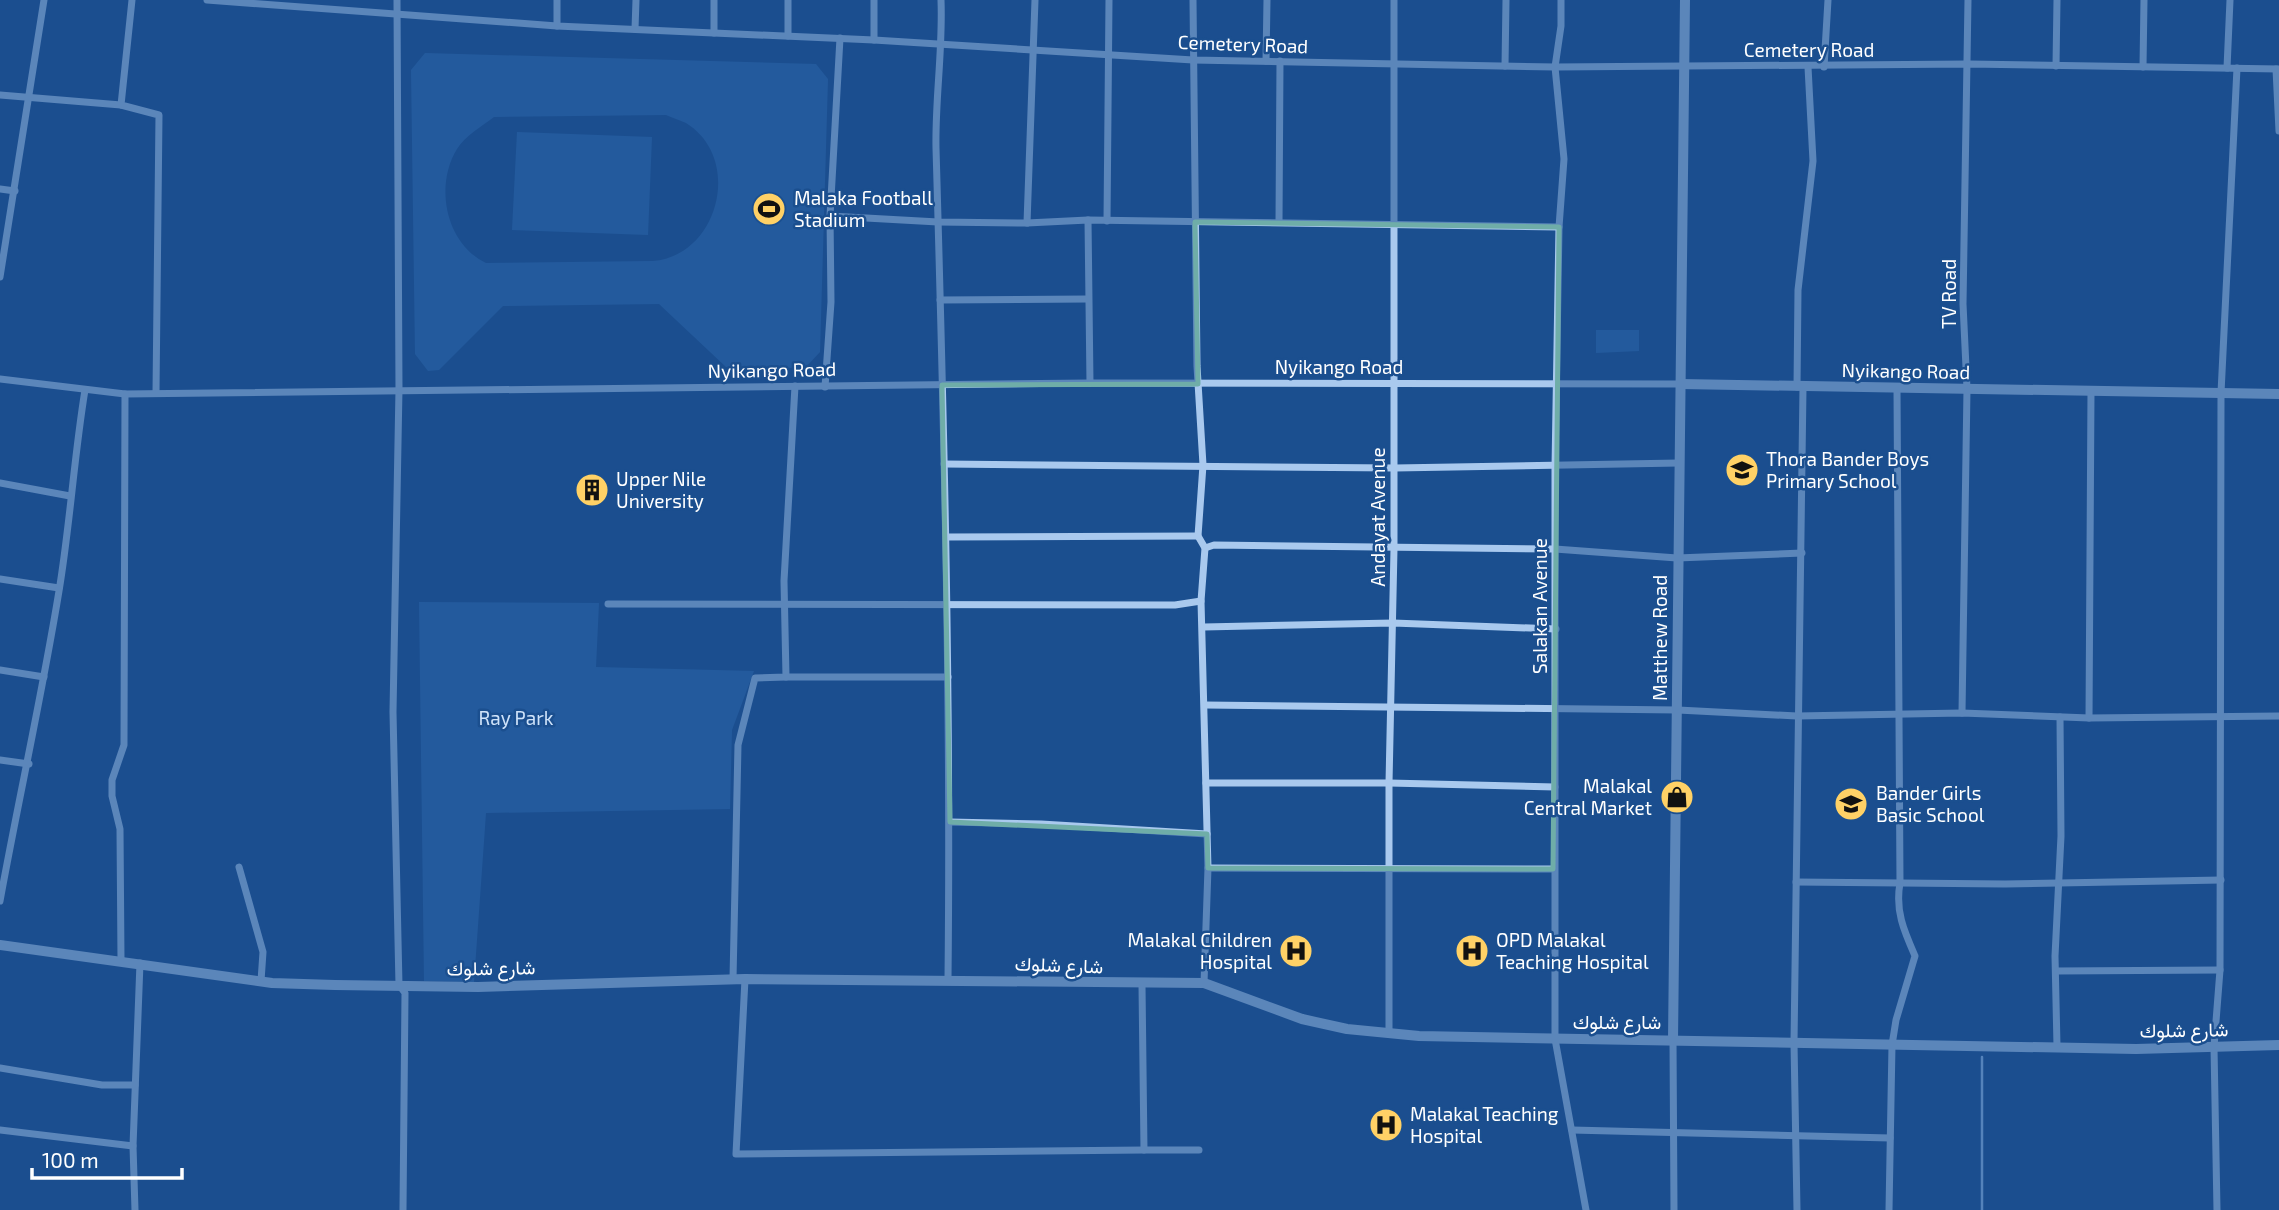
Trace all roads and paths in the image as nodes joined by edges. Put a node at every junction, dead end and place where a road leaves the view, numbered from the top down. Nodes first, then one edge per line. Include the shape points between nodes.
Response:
1 (44, 0) edge
2 (132, 0) edge
3 (207, 0) edge
4 (397, 0) edge
5 (557, 0) edge
6 (636, 0) edge
7 (714, 0) edge
8 (788, 0) edge
9 (874, 0) edge
10 (941, 0) edge
11 (1035, 0) edge
12 (1109, 0) edge
13 (1193, 0) edge
14 (1267, 0) edge
15 (1394, 0) edge
16 (1506, 0) edge
17 (1560, 0) edge
18 (1685, 0) edge
19 (1828, 0) edge
20 (1968, 0) edge
21 (2057, 0) edge
22 (2144, 0) edge
23 (2230, 0) edge
24 (397, 14) junction
25 (557, 26) junction
26 (635, 29) junction
27 (714, 33) junction
28 (788, 36) junction
29 (840, 38) junction
30 (874, 40) junction
31 (943, 44) junction
32 (1034, 49) junction
33 (1108, 54) junction
34 (1193, 60) junction
35 (1266, 61) junction
36 (1280, 61) junction
37 (1393, 63) junction
38 (1969, 64) junction
39 (2056, 65) junction
40 (1505, 66) junction
41 (1684, 66) junction
42 (1555, 67) junction
43 (1808, 67) junction
44 (1824, 67) junction
45 (2143, 67) junction
46 (2227, 68) junction
47 (2237, 68) junction
48 (2278, 69) edge
49 (0, 95) edge
50 (28, 99) junction
51 (121, 105) junction
52 (2279, 131) edge
53 (0, 189) edge
54 (15, 191) junction
55 (830, 216) junction
56 (1088, 220) junction
57 (1107, 221) junction
58 (938, 222) junction
59 (1195, 222) junction
60 (1279, 222) junction
61 (1392, 222) junction
62 (1027, 223) junction
63 (1559, 227) junction
64 (0, 277) edge
65 (1088, 299) junction
66 (940, 300) junction
67 (0, 379) edge
68 (1090, 383) junction
69 (1556, 383) junction
70 (1198, 384) junction
71 (1681, 384) junction
72 (942, 385) junction
73 (1394, 385) junction
74 (795, 386) junction
75 (825, 387) junction
76 (1800, 388) junction
77 (1897, 388) junction
78 (399, 389) junction
79 (1967, 389) junction
80 (85, 390) junction
81 (2091, 391) junction
82 (156, 393) junction
83 (2221, 393) junction
84 (125, 394) junction
85 (2279, 394) edge
86 (1679, 463) junction
87 (944, 464) junction
88 (1203, 465) junction
89 (1555, 467) junction
90 (1395, 468) junction
91 (0, 483) edge
92 (70, 496) junction
93 (1198, 536) junction
94 (947, 537) junction
95 (1205, 548) junction
96 (1394, 549) junction
97 (1555, 549) junction
98 (1802, 553) junction
99 (1677, 558) junction
100 (0, 579) edge
101 (60, 588) junction
102 (1200, 601) junction
103 (608, 604) dead end
104 (785, 604) junction
105 (948, 606) junction
106 (1394, 623) junction
107 (1203, 627) junction
108 (1556, 629) junction
109 (0, 670) edge
110 (44, 677) junction
111 (786, 677) junction
112 (948, 677) junction
113 (1205, 705) junction
114 (1392, 707) junction
115 (1557, 709) junction
116 (1678, 710) junction
117 (1962, 713) junction
118 (1797, 716) junction
119 (1899, 716) junction
120 (2279, 716) edge
121 (2060, 717) junction
122 (2221, 717) junction
123 (2089, 718) junction
124 (0, 760) edge
125 (29, 764) junction
126 (1206, 783) junction
127 (1389, 783) junction
128 (1555, 787) junction
129 (950, 822) junction
130 (1207, 834) junction
131 (4, 853) edge
132 (239, 867) dead end
133 (1208, 868) junction
134 (1389, 869) junction
135 (1553, 869) junction
136 (2221, 880) junction
137 (1797, 882) junction
138 (1900, 883) junction
139 (2058, 883) junction
140 (0, 901) edge
141 (0, 945) edge
142 (121, 960) junction
143 (140, 963) junction
144 (2220, 970) junction
145 (2056, 971) junction
146 (733, 979) junction
147 (745, 979) junction
148 (948, 979) junction
149 (261, 981) junction
150 (1204, 983) junction
151 (399, 985) junction
152 (1142, 985) junction
153 (1389, 1034) junction
154 (1555, 1040) junction
155 (1673, 1040) junction
156 (1794, 1043) junction
157 (1892, 1045) junction
158 (2279, 1045) edge
159 (2057, 1046) junction
160 (2214, 1047) junction
161 (0, 1068) edge
162 (135, 1085) junction
163 (0, 1130) edge
164 (1572, 1130) junction
165 (1674, 1133) junction
166 (1795, 1135) junction
167 (1889, 1138) junction
168 (133, 1146) junction
169 (1144, 1150) junction
170 (1199, 1150) dead end
171 (135, 1210) edge
172 (402, 1210) edge
173 (1586, 1210) edge
174 (1674, 1210) edge
175 (1797, 1210) edge
176 (1889, 1210) edge
177 (2217, 1210) edge

1 - 50 street
2 - 51 street
3 - 24 street, Cemetery Road
4 - 24 street
5 - 25 street
6 - 26 street
7 - 27 street
8 - 28 street
9 - 30 street
10 - 31 street
11 - 32 street
12 - 33 street
13 - 34 street
14 - 35 street
15 - 37 street, Andayat Avenue
16 - 40 street
17 - 42 street, Salakan Avenue
18 - 41 street, Matthew Road
19 - 44 street
20 - 38 street, TV Road
21 - 39 street
22 - 45 street
23 - 46 street
24 - 25 street, Cemetery Road
24 - 78 street
25 - 26 street, Cemetery Road
26 - 27 street, Cemetery Road
27 - 28 street, Cemetery Road
28 - 29 street, Cemetery Road
29 - 30 street, Cemetery Road
29 - 55 street
30 - 31 street, Cemetery Road
31 - 32 street, Cemetery Road
31 - 58 street via 936,143
32 - 33 street, Cemetery Road
32 - 62 street
33 - 34 street, Cemetery Road
33 - 57 street
34 - 35 street, Cemetery Road
34 - 59 street
35 - 36 street, Cemetery Road
36 - 37 street, Cemetery Road
36 - 60 street
37 - 40 street, Cemetery Road
37 - 61 street, Andayat Avenue
38 - 39 street, Cemetery Road
38 - 44 street, Cemetery Road
38 - 79 street, TV Road via 1963,303
39 - 45 street, Cemetery Road
40 - 42 street, Cemetery Road
41 - 42 street, Cemetery Road
41 - 43 street, Cemetery Road
41 - 71 street, Matthew Road
42 - 63 street, Salakan Avenue via 1564,159
43 - 44 street, Cemetery Road
43 - 76 street via 1813,161 1798,290
45 - 46 street, Cemetery Road
46 - 47 street, Cemetery Road
47 - 48 street, Cemetery Road
47 - 83 street
48 - 52 street
49 - 50 street
50 - 51 street
50 - 54 street
51 - 82 street via 159,115
53 - 54 street
54 - 64 street
55 - 58 street
55 - 75 street via 831,302
56 - 57 street
56 - 62 street
56 - 65 street
57 - 59 street
58 - 62 street
58 - 66 street
59 - 60 street
59 - 70 street
60 - 61 street
61 - 63 street
61 - 73 street, Andayat Avenue
63 - 69 street, Salakan Avenue
65 - 66 street
65 - 68 street
66 - 72 street
67 - 80 street, Nyikango Road
68 - 70 street, Nyikango Road
68 - 72 street, Nyikango Road
69 - 71 street, Nyikango Road
69 - 73 street, Nyikango Road
69 - 89 street, Salakan Avenue
70 - 73 street, Nyikango Road
70 - 88 street
71 - 76 street, Nyikango Road
71 - 86 street, Matthew Road
72 - 75 street, Nyikango Road
72 - 87 street
73 - 90 street, Andayat Avenue
74 - 75 street, Nyikango Road
74 - 78 street, Nyikango Road
74 - 104 street
76 - 77 street, Nyikango Road
76 - 98 street
77 - 79 street, Nyikango Road
77 - 119 street
78 - 82 street, Nyikango Road
78 - 151 street via 393,712
79 - 81 street, Nyikango Road
79 - 117 street, TV Road
80 - 84 street, Nyikango Road
80 - 92 street
81 - 83 street, Nyikango Road
81 - 123 street
82 - 84 street, Nyikango Road
83 - 85 street, Nyikango Road
83 - 122 street
84 - 142 street via 124,745 112,780 120,829
86 - 89 street
86 - 99 street, Matthew Road
87 - 88 street
87 - 94 street
88 - 90 street
88 - 93 street
89 - 90 street
89 - 97 street, Salakan Avenue
90 - 96 street, Andayat Avenue
91 - 92 street
92 - 101 street
93 - 94 street
93 - 95 street
94 - 105 street
95 - 96 street
95 - 102 street
96 - 97 street
96 - 106 street, Andayat Avenue
97 - 99 street
97 - 108 street, Salakan Avenue
98 - 99 street
98 - 118 street
99 - 116 street, Matthew Road
100 - 101 street
101 - 110 street
102 - 105 street via 1175,605
102 - 107 street
103 - 104 street
104 - 105 street
104 - 111 street
105 - 112 street
106 - 107 street
106 - 108 street
106 - 114 street, Andayat Avenue
107 - 113 street
108 - 115 street, Salakan Avenue
109 - 110 street
110 - 125 street
111 - 112 street
111 - 146 street via 755,678 738,745
112 - 129 street
113 - 114 street
113 - 126 street
114 - 115 street
114 - 127 street, Andayat Avenue
115 - 116 street
115 - 128 street, Salakan Avenue
116 - 118 street
116 - 155 street, Matthew Road
117 - 119 street
117 - 121 street
118 - 119 street
118 - 137 street
119 - 138 street
120 - 122 street
121 - 123 street
121 - 139 street
122 - 123 street
122 - 136 street
124 - 125 street
125 - 131 street
126 - 127 street
126 - 130 street
127 - 128 street
127 - 134 street, Andayat Avenue
128 - 135 street, Salakan Avenue
129 - 130 street
129 - 148 street
130 - 133 street
131 - 140 street
132 - 149 street via 263,952
133 - 134 street
133 - 150 street
134 - 135 street
134 - 153 street, Andayat Avenue
135 - 154 street, Salakan Avenue
136 - 139 street
136 - 144 street
137 - 138 street
137 - 156 street
138 - 139 street
138 - 157 street via 1901,927 1915,956
139 - 145 street
141 - 142 street, شارع شلوك
142 - 143 street, شارع شلوك
143 - 149 street, شارع شلوك
143 - 162 street
144 - 145 street
144 - 160 street
145 - 159 street
146 - 147 street, شارع شلوك
146 - 151 street, شارع شلوك
147 - 148 street, شارع شلوك
147 - 169 street via 736,1154
148 - 152 street, شارع شلوك
149 - 151 street, شارع شلوك
150 - 152 street, شارع شلوك
150 - 153 street, شارع شلوك via 1302,1019
151 - 172 street via 405,993
152 - 169 street
153 - 154 street, شارع شلوك
154 - 155 street, شارع شلوك
154 - 164 street, Salakan Avenue
155 - 156 street, شارع شلوك
155 - 165 street, Matthew Road
156 - 157 street, شارع شلوك
156 - 166 street
157 - 159 street, شارع شلوك
157 - 167 street
158 - 160 street, شارع شلوك
159 - 160 street, شارع شلوك
160 - 177 street
161 - 162 street via 102,1085
162 - 168 street
163 - 168 street
164 - 165 street
164 - 173 street, Salakan Avenue
165 - 166 street
165 - 174 street, Matthew Road
166 - 167 street
166 - 175 street
167 - 176 street
168 - 171 street
169 - 170 street

